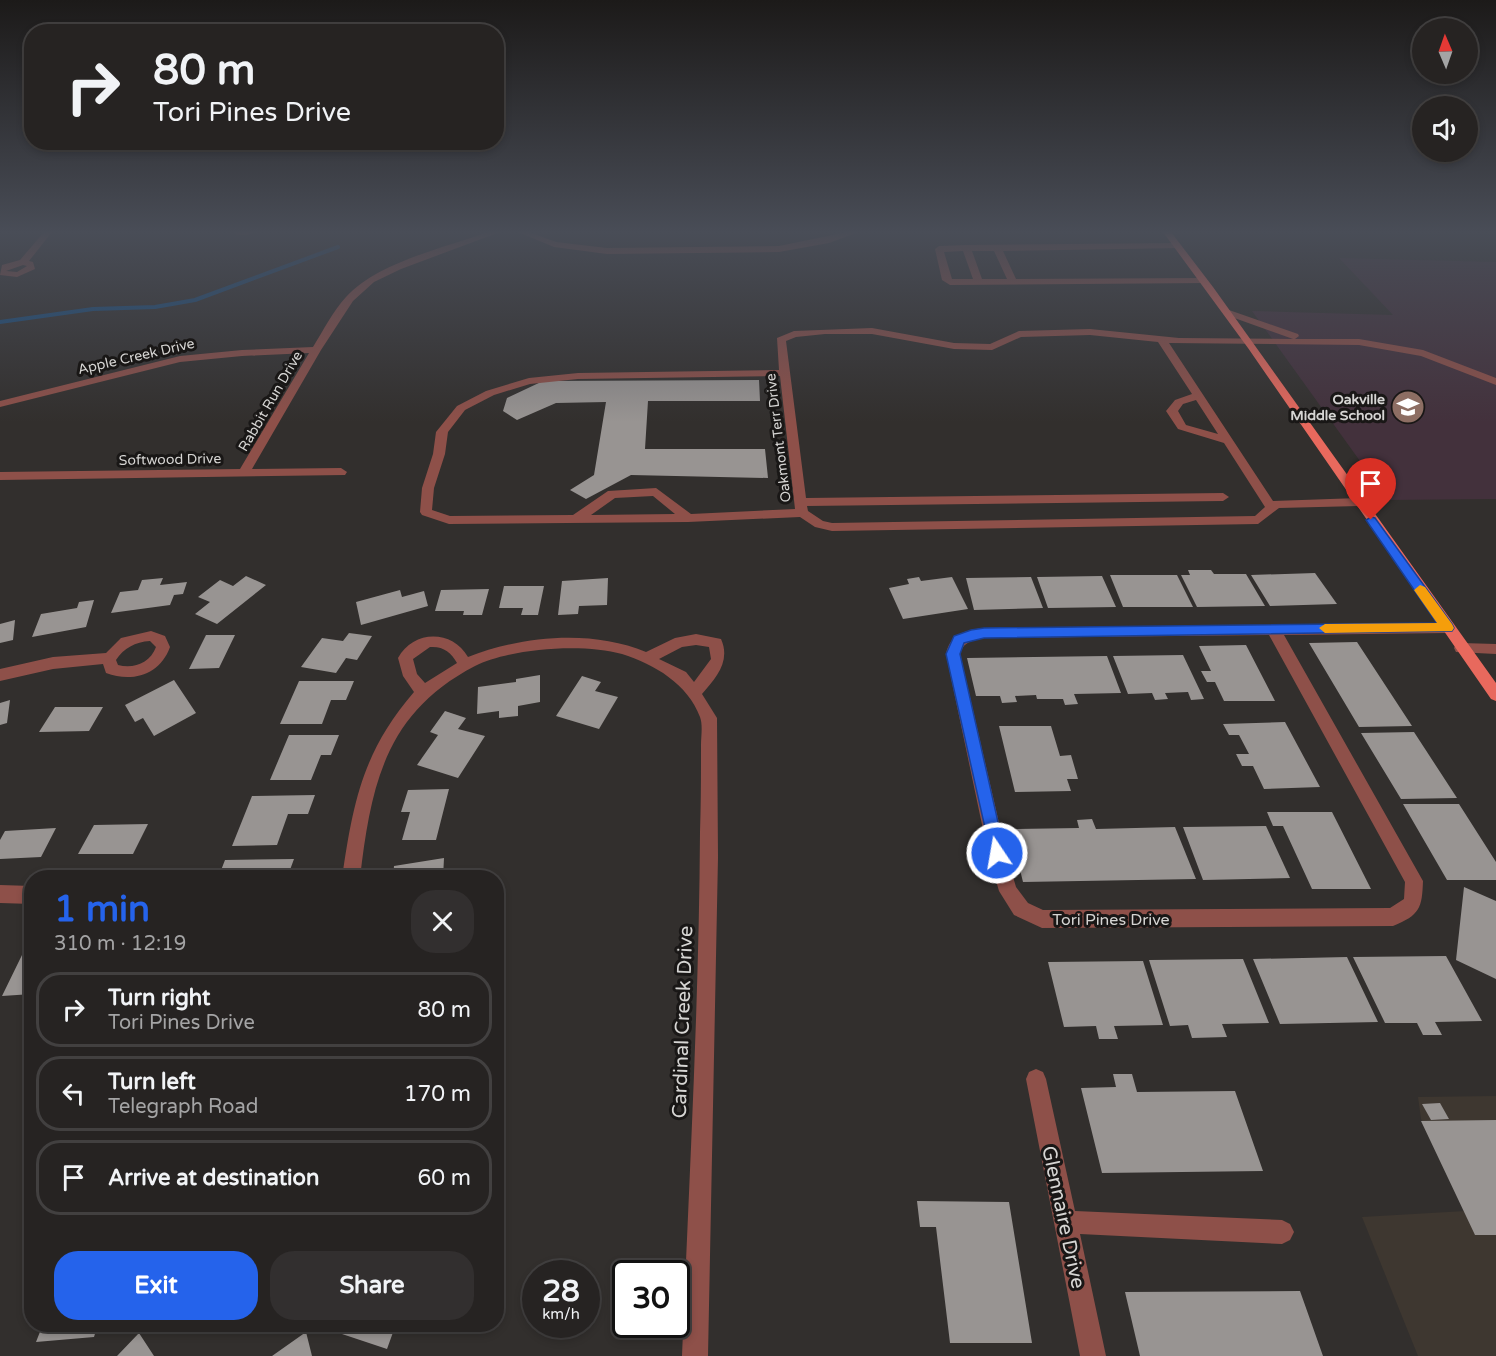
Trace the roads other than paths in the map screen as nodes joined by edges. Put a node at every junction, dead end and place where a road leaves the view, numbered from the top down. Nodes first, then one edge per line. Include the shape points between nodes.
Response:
1 (353, 295) edge
2 (1215, 295) edge
3 (1229, 313) junction
4 (1161, 339) junction
5 (1249, 342) junction
6 (1320, 342) junction
7 (316, 350) junction
8 (786, 373) junction
9 (1496, 382) edge
10 (1198, 396) junction
11 (0, 404) edge
12 (1228, 441) junction
13 (341, 472) dead end
14 (244, 473) junction
15 (0, 476) edge
16 (1223, 496) dead end
17 (1084, 498) junction
18 (1359, 502) junction
19 (802, 508) junction
20 (1272, 508) junction
21 (688, 518) junction
22 (576, 519) junction
23 (1096, 523) junction
24 (1447, 628) junction
25 (1273, 629) junction
26 (1461, 648) junction
27 (1496, 649) edge
28 (110, 658) dead end
29 (647, 659) junction
30 (465, 665) junction
31 (0, 675) edge
32 (1494, 688) edge
33 (423, 692) junction
34 (694, 693) junction
35 (352, 870) edge
36 (0, 894) edge
37 (24, 895) edge
38 (1036, 1078) dead end
39 (1065, 1222) junction
40 (1282, 1232) dead end
41 (695, 1356) edge
42 (1094, 1356) edge

1 - 7 street, Rabbit Run Drive
2 - 3 main road
3 - 5 main road
3 - 6 street via 1275,331
4 - 5 street, Oakmont Terr Drive
4 - 8 street, Oakmont Terr Drive via 1090,332 1019,334 992,347 954,346 872,331 825,331 794,334 781,340
4 - 10 street
5 - 6 street, Oakmont Terr Drive
5 - 18 main road
6 - 9 street via 1359,342 1423,353
7 - 11 street, Apple Creek Drive via 180,359
7 - 14 street, Rabbit Run Drive
8 - 19 street, Oakmont Terr Drive
8 - 22 street via 578,376 529,381 490,393 461,408 442,432 426,512 449,520
10 - 12 street
10 - 12 street via 1179,402 1172,411 1182,427
12 - 20 street
13 - 14 street, Softwood Drive
14 - 15 street, Softwood Drive
16 - 17 street
17 - 19 street
17 - 23 street
18 - 20 street, Oakmont Terr Drive via 1276,504
18 - 24 main road
19 - 21 street
19 - 23 street, Oakmont Terr Drive via 819,524 832,527
20 - 23 street, Oakmont Terr Drive via 1258,520
21 - 22 street
21 - 22 street via 656,492 612,494
24 - 25 street, Tori Pines Drive
24 - 26 main road
25 - 25 street, Tori Pines Drive via 1414,881 1413,904 1393,917 1042,919 1021,909 1008,891 997,853 953,654 958,640 984,633
26 - 27 street
26 - 32 main road
28 - 31 street via 53,663
29 - 30 street, Cardinal Creek Drive via 606,646 543,645 501,650
29 - 34 street, Cardinal Creek Drive via 681,676
29 - 34 street via 671,644 692,638 716,643 718,659
30 - 33 street, Cardinal Creek Drive
30 - 33 street via 455,647 442,642 416,646 405,658 410,676
33 - 35 street, Cardinal Creek Drive via 398,721 374,765 359,817
34 - 41 street, Cardinal Creek Drive via 710,718
36 - 37 street
38 - 39 street, Glennaire Drive
39 - 40 street
39 - 42 street, Glennaire Drive

